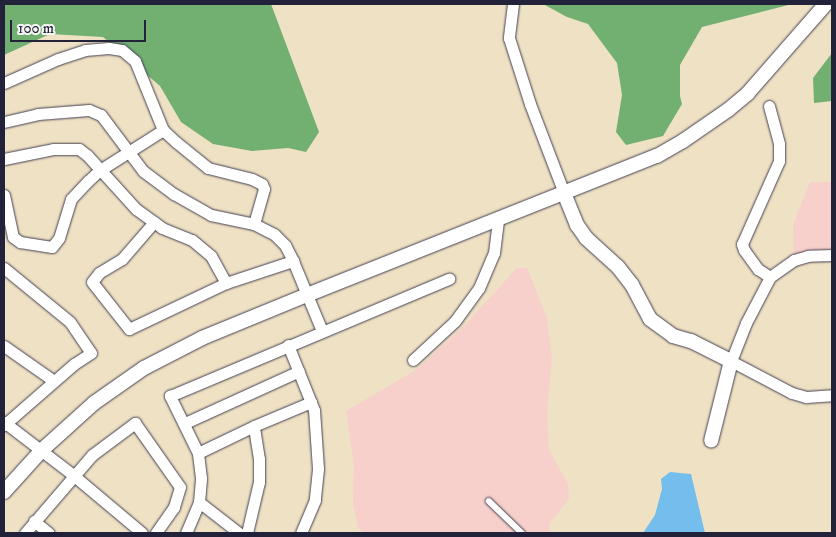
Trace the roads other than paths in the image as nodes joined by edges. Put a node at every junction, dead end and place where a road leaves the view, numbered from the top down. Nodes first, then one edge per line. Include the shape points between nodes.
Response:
1 (514, 4) edge
2 (826, 4) edge
3 (4, 83) edge
4 (769, 106) dead end
5 (4, 122) edge
6 (164, 130) junction
7 (130, 152) junction
8 (4, 159) edge
9 (100, 170) junction
10 (564, 193) junction
11 (4, 195) edge
12 (498, 221) junction
13 (154, 222) junction
14 (254, 224) junction
15 (832, 255) edge
16 (293, 261) junction
17 (4, 268) edge
18 (770, 278) junction
19 (449, 279) dead end
20 (226, 283) junction
21 (307, 295) junction
22 (322, 331) junction
23 (288, 345) junction
24 (4, 346) edge
25 (413, 360) dead end
26 (731, 361) junction
27 (299, 371) junction
28 (54, 382) junction
29 (832, 395) edge
30 (311, 402) junction
31 (4, 424) edge
32 (185, 424) junction
33 (254, 426) junction
34 (711, 441) dead end
35 (42, 450) junction
36 (198, 453) junction
37 (73, 475) junction
38 (4, 492) edge
39 (489, 501) dead end
40 (199, 502) junction
41 (34, 521) junction
42 (304, 532) edge
43 (25, 533) edge
44 (49, 533) edge
45 (142, 533) edge
46 (156, 533) edge
47 (186, 533) edge
48 (239, 533) edge
49 (246, 533) edge
50 (522, 533) edge

1 - 10 street via 509,38
2 - 10 street via 764,77 722,114 657,156
3 - 6 street via 86,50 122,50 136,61
4 - 18 street via 779,144 779,161 742,244 758,269
5 - 7 street via 38,114 89,110 108,122
6 - 7 street
6 - 14 street via 208,168 262,184 264,189
7 - 9 street
7 - 14 street via 144,171 174,194 211,215
8 - 9 street via 37,151 74,148 87,155
9 - 11 street via 71,199 59,238 49,248 20,242 13,237
9 - 13 street via 123,197
10 - 12 street
10 - 26 street via 586,238 632,284 650,319 673,336 691,341
12 - 21 street
12 - 25 street via 494,253 479,288 455,321
13 - 20 street via 192,240 212,256
13 - 20 street via 122,259 99,273 92,282 129,329
14 - 16 street via 274,234
15 - 18 street via 794,260
16 - 20 street
16 - 21 street
17 - 28 street via 70,322 91,353
18 - 26 street via 746,323
19 - 22 street
21 - 22 street
21 - 35 street via 202,338 144,368 94,404
22 - 23 street
23 - 27 street
23 - 32 street via 170,396
24 - 28 street
26 - 29 street via 792,393 806,397
26 - 34 street
27 - 30 street
27 - 32 street
28 - 31 street
30 - 33 street
30 - 42 street via 318,483
31 - 35 street
32 - 36 street
33 - 36 street
33 - 49 street via 259,482
35 - 37 street
35 - 38 street
36 - 40 street
37 - 41 street
37 - 45 street
37 - 46 street via 92,455 135,423 180,486 174,507
39 - 50 lane
40 - 47 street
40 - 48 street
41 - 43 street
41 - 44 street

